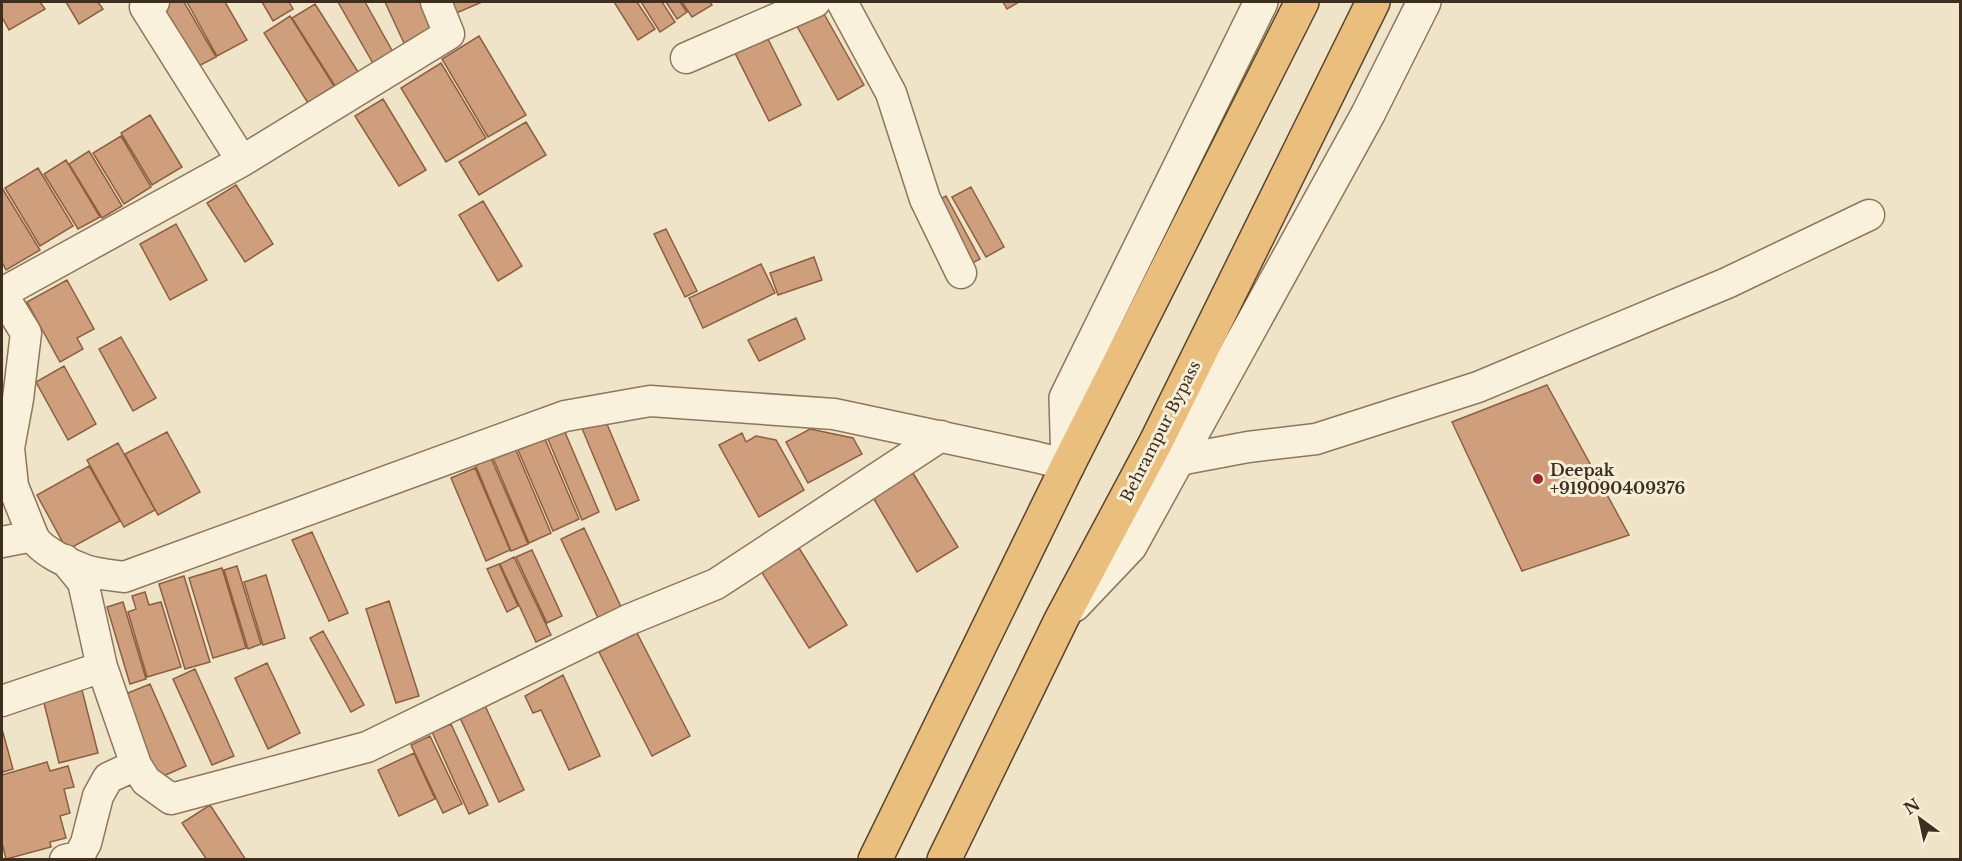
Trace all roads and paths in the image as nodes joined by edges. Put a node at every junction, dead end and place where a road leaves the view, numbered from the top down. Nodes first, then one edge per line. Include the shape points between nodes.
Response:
1 (154, 2) edge
2 (436, 2) edge
3 (815, 2) edge
4 (842, 2) edge
5 (1261, 2) edge
6 (1302, 2) edge
7 (1373, 2) edge
8 (1424, 2) edge
9 (686, 58) dead end
10 (243, 161) junction
11 (1869, 215) dead end
12 (961, 273) dead end
13 (2, 294) edge
14 (941, 436) junction
15 (1179, 460) junction
16 (1068, 465) junction
17 (33, 536) junction
18 (2, 542) edge
19 (65, 560) junction
20 (1061, 620) junction
21 (102, 667) junction
22 (2, 701) edge
23 (136, 765) junction
24 (65, 860) edge
25 (875, 860) edge
26 (944, 860) edge

1 - 10 street via 146,7
2 - 10 street via 449,34
3 - 9 street
4 - 12 street via 891,93 925,199
5 - 16 street via 1066,399
6 - 16 highway
7 - 20 highway, Behrampur Bypass via 1156,442
8 - 15 street via 1368,114
10 - 13 street
11 - 15 street via 1727,283 1478,387 1316,439
13 - 17 street via 26,333 9,448 13,486
14 - 16 street
14 - 19 street via 834,414 650,401 565,416 124,577 87,571
14 - 23 street via 716,584 628,620 367,747 171,799 146,781
15 - 20 street via 1130,546
16 - 25 highway
17 - 18 street
17 - 19 street via 35,542
19 - 21 street via 83,582
20 - 26 highway, Behrampur Bypass
21 - 22 street
21 - 23 street
23 - 24 street via 108,777 98,796 86,843 79,856

